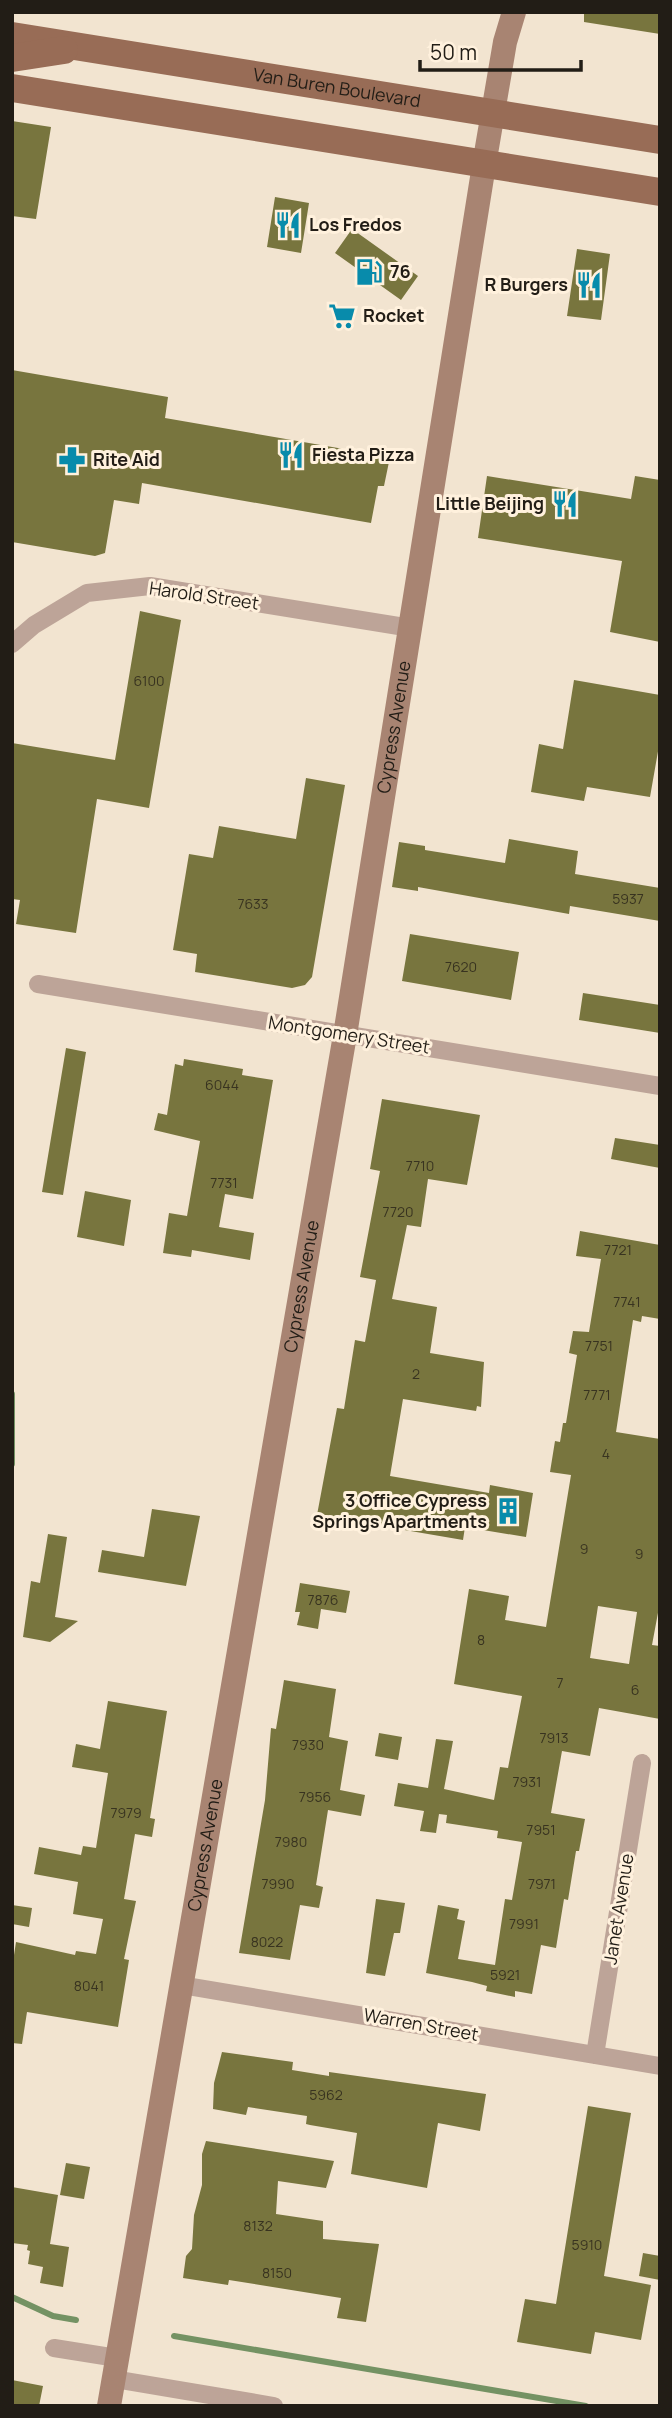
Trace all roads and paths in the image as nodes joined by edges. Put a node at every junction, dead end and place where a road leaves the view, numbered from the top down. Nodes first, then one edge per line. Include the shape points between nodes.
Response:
1 (514, 12) edge
2 (12, 36) edge
3 (81, 46) junction
4 (12, 58) edge
5 (12, 88) edge
6 (493, 113) junction
7 (660, 141) edge
8 (484, 165) junction
9 (660, 192) edge
10 (411, 628) junction
11 (12, 644) edge
12 (38, 984) dead end
13 (345, 1035) junction
14 (660, 1086) edge
15 (642, 1763) dead end
16 (181, 1985) junction
17 (595, 2055) junction
18 (660, 2066) edge
19 (54, 2348) dead end
20 (115, 2369) junction
21 (109, 2406) edge
22 (274, 2406) edge

1 - 6 street, Cypress Avenue
2 - 3 main road, Van Buren Boulevard
3 - 4 main road
3 - 6 main road, Van Buren Boulevard
5 - 8 main road
6 - 7 main road, Van Buren Boulevard
6 - 8 street, Cypress Avenue
8 - 9 main road
8 - 10 street, Cypress Avenue
10 - 11 street, Harold Street via 150,586 87,593
10 - 13 street, Cypress Avenue
12 - 13 street, Montgomery Street
13 - 14 street, Montgomery Street
13 - 16 street, Cypress Avenue
15 - 17 street, Janet Avenue
16 - 17 street, Warren Street
16 - 20 street, Cypress Avenue
17 - 18 street, Warren Street
19 - 20 street
20 - 21 street, Cypress Avenue
20 - 22 street

